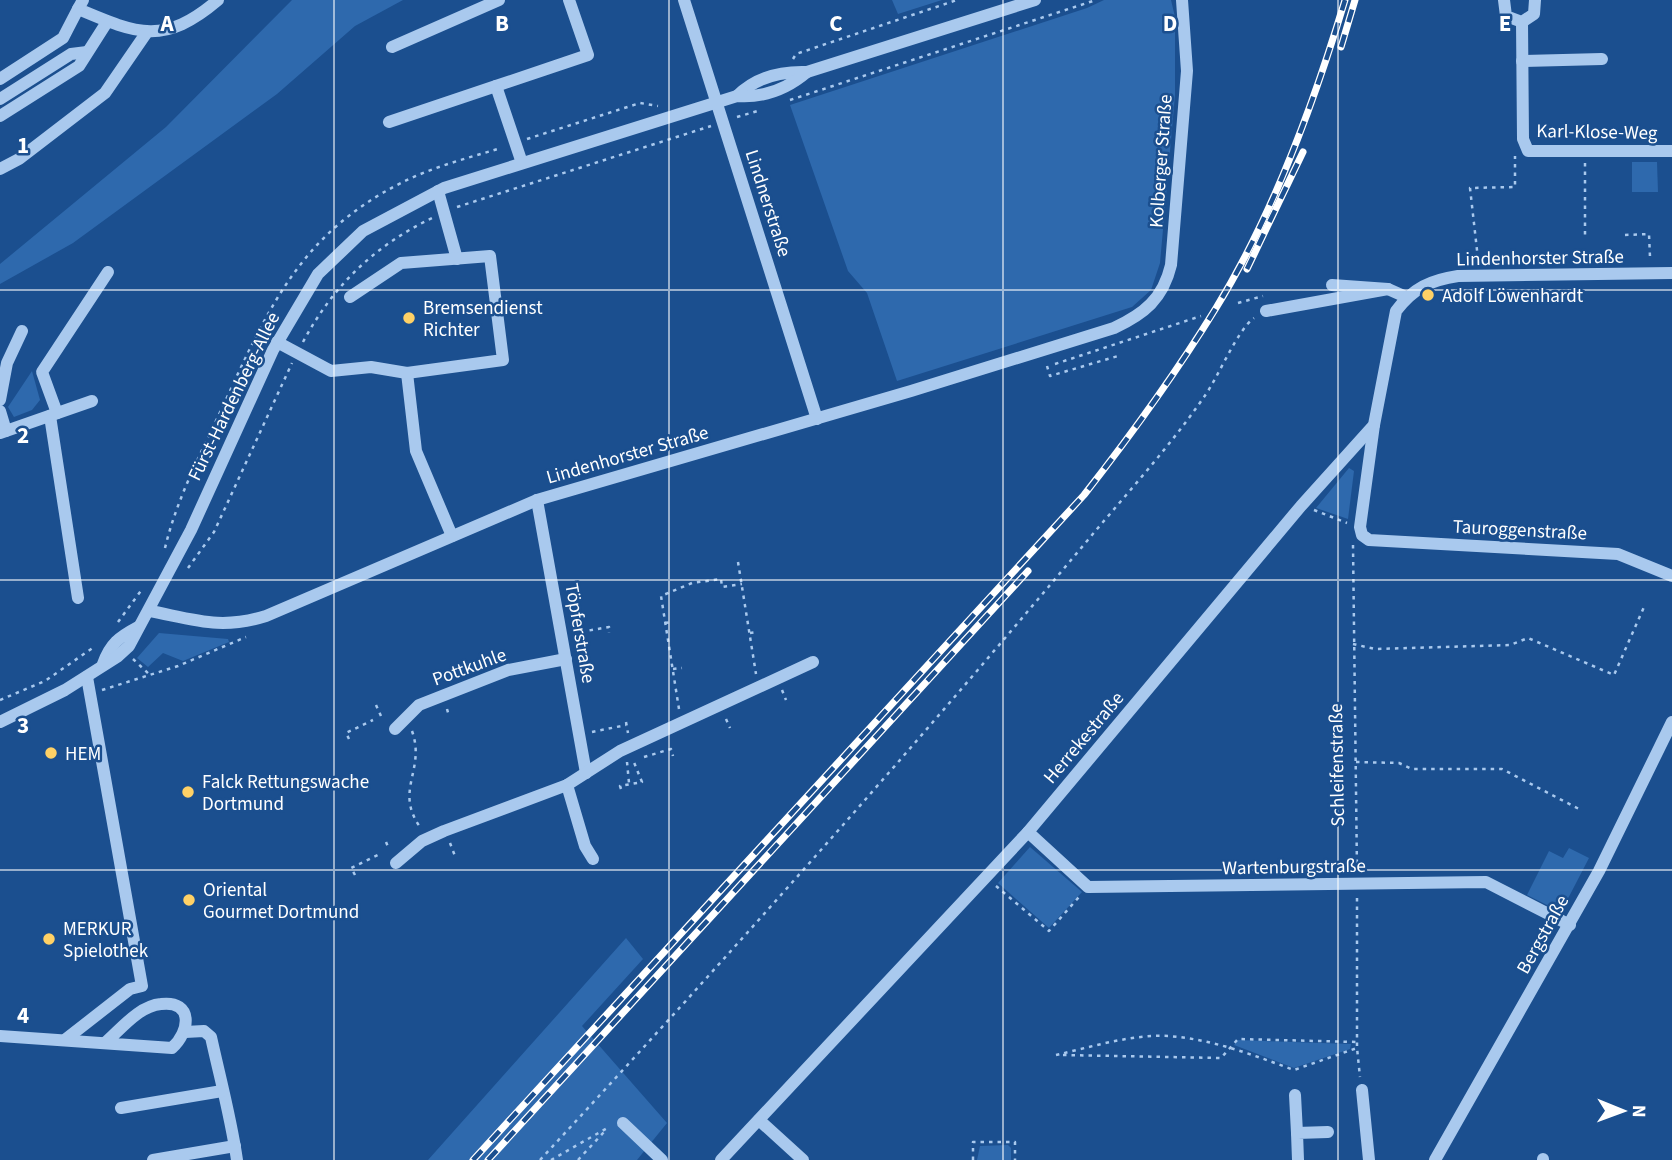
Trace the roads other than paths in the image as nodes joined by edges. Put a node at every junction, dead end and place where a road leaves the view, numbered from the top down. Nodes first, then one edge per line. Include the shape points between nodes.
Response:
1 (218, 0) edge
2 (499, 0) edge
3 (569, 0) edge
4 (684, 0) edge
5 (1035, 0) edge
6 (1182, 0) edge
7 (1504, 0) edge
8 (1535, 0) edge
9 (81, 5) edge
10 (107, 22) junction
11 (1522, 22) junction
12 (147, 32) junction
13 (392, 47) dead end
14 (87, 52) junction
15 (1602, 59) dead end
16 (1522, 61) junction
17 (0, 79) edge
18 (496, 86) junction
19 (0, 99) edge
20 (717, 102) junction
21 (0, 116) edge
22 (389, 122) dead end
23 (1672, 151) edge
24 (522, 163) junction
25 (0, 169) edge
26 (438, 191) junction
27 (457, 259) junction
28 (108, 272) dead end
29 (1672, 273) edge
30 (1332, 285) dead end
31 (1388, 289) junction
32 (350, 298) dead end
33 (1406, 298) junction
34 (1266, 311) road end
35 (1142, 315) joint
36 (22, 331) dead end
37 (277, 342) junction
38 (3, 359) edge
39 (407, 373) junction
40 (0, 400) edge
41 (92, 401) dead end
42 (0, 411) edge
43 (54, 415) junction
44 (817, 419) junction
45 (1374, 425) junction
46 (3, 432) edge
47 (537, 500) junction
48 (452, 536) junction
49 (1672, 576) edge
50 (78, 598) dead end
51 (150, 611) junction
52 (566, 659) junction
53 (813, 662) dead end
54 (87, 677) junction
55 (0, 722) edge
56 (1672, 722) edge
57 (395, 729) dead end
58 (586, 773) junction
59 (567, 785) junction
60 (1028, 832) junction
61 (593, 859) dead end
62 (396, 863) dead end
63 (1570, 925) junction
64 (185, 1032) junction
65 (0, 1035) edge
66 (66, 1039) junction
67 (106, 1042) junction
68 (1363, 1090) road end
69 (222, 1091) junction
70 (1295, 1095) dead end
71 (121, 1108) dead end
72 (759, 1119) junction
73 (623, 1123) road end
74 (1328, 1132) dead end
75 (1297, 1133) junction
76 (235, 1146) junction
77 (153, 1160) edge
78 (237, 1160) edge
79 (662, 1160) edge
80 (721, 1160) edge
81 (803, 1160) edge
82 (1298, 1160) edge
83 (1369, 1160) edge
84 (1436, 1160) edge

1 - 12 street via 201,15
2 - 13 street
3 - 18 street via 588,55
4 - 20 street, Lindnerstraße
5 - 20 street, Fürst-Hardenberg-Allee via 807,72 787,72 750,83 737,96
6 - 35 street, Kolberger Straße via 1187,71 1171,265 1163,289
7 - 11 street via 1506,16
8 - 11 street via 1534,13
9 - 10 street
9 - 17 street via 63,38
10 - 12 street
10 - 14 street
11 - 16 street, Karl-Klose-Weg
12 - 25 street via 105,93
14 - 19 street via 71,54
14 - 21 street via 79,65
15 - 16 street
16 - 23 street, Karl-Klose-Weg via 1523,139 1528,151
18 - 22 street
18 - 24 street
20 - 24 street, Fürst-Hardenberg-Allee
20 - 44 street, Lindnerstraße
24 - 26 street, Fürst-Hardenberg-Allee
26 - 27 street
26 - 37 street, Fürst-Hardenberg-Allee via 363,231 318,274
27 - 32 street via 401,262
27 - 39 street via 490,256 503,360
28 - 43 street via 43,372
29 - 33 street, Lindenhorster Straße via 1458,276 1430,280
30 - 31 street
31 - 33 street
31 - 34 street
33 - 45 street via 1396,311
35 - 44 street, Lindenhorster Straße via 1114,328
36 - 38 street
37 - 39 street via 331,371 371,366
37 - 51 street, Fürst-Hardenberg-Allee
38 - 40 street
39 - 48 street via 416,451
41 - 43 street
42 - 46 street
43 - 46 street
43 - 50 street
44 - 47 street, Lindenhorster Straße
45 - 49 street, Tauroggenstraße via 1361,531 1369,540 1618,554
45 - 60 street, Herrekestraße
47 - 48 street, Lindenhorster Straße
47 - 52 street, Töpferstraße
48 - 51 street, Lindenhorster Straße via 267,616 238,624 211,624
51 - 54 street via 129,646
52 - 57 street, Pottkuhle via 508,670 419,705
52 - 58 street, Töpferstraße
53 - 58 street via 620,751
54 - 55 street
54 - 66 street via 142,986 130,989
56 - 63 street, Bergstraße
58 - 59 street
59 - 61 street
59 - 62 street via 467,820 428,839
60 - 63 street, Wartenburgstraße via 1088,887 1486,882
60 - 72 street, Herrekestraße
63 - 84 street, Bergstraße
64 - 67 street via 172,1048
64 - 67 street via 184,1012 175,1005 161,1004 144,1009
64 - 69 street via 204,1031 211,1037
65 - 66 street
66 - 67 street
68 - 83 street
69 - 71 street
69 - 76 street
70 - 75 street
72 - 80 street, Herrekestraße
72 - 81 street
73 - 79 street
74 - 75 street
75 - 82 street
76 - 77 street
76 - 78 street

